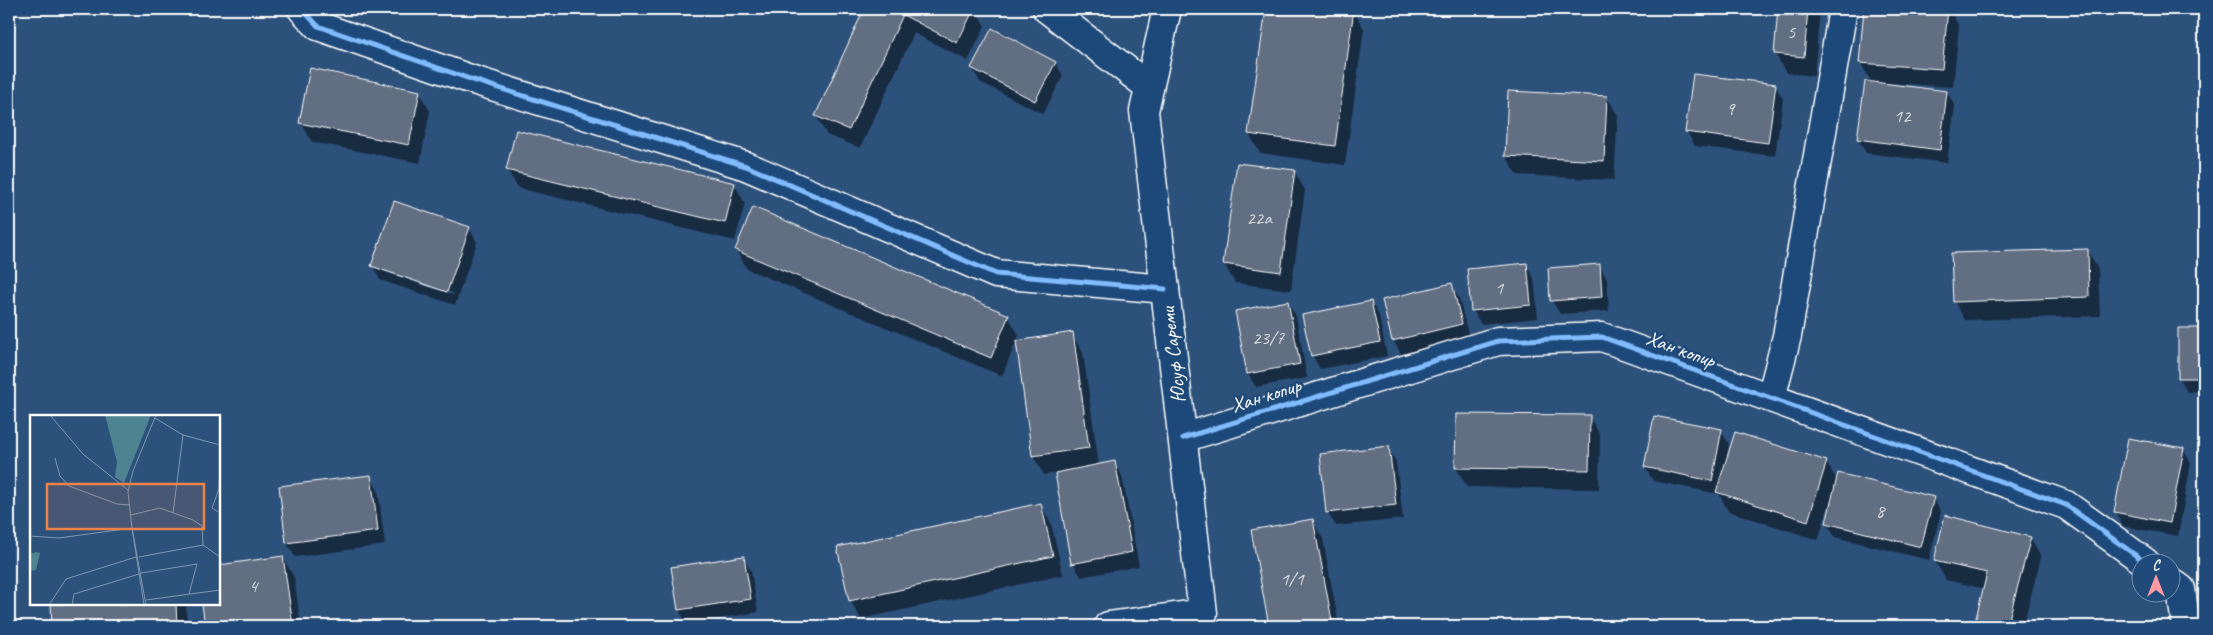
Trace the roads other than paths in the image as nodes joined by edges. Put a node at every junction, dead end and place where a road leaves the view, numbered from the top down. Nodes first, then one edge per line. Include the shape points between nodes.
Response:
1 (302, 9) edge
2 (1046, 9) edge
3 (1167, 9) edge
4 (1843, 9) edge
5 (1149, 87) junction
6 (1165, 289) junction
7 (1771, 398) junction
8 (1183, 438) junction
9 (2131, 552) edge
10 (2180, 588) edge
11 (1206, 622) edge
12 (1108, 626) edge
13 (2186, 626) edge

1 - 6 street via 318,26 470,79 746,166 996,274
2 - 5 street
3 - 5 street, Юсуф Сареми
4 - 7 street via 1787,336
5 - 6 street, Юсуф Сареми via 1144,111
6 - 8 street, Юсуф Сареми
7 - 8 street, Хан копир via 1602,337 1498,341
7 - 9 street, Хан копир via 2066,505
8 - 11 street, Юсуф Сареми
10 - 13 street
11 - 12 street

